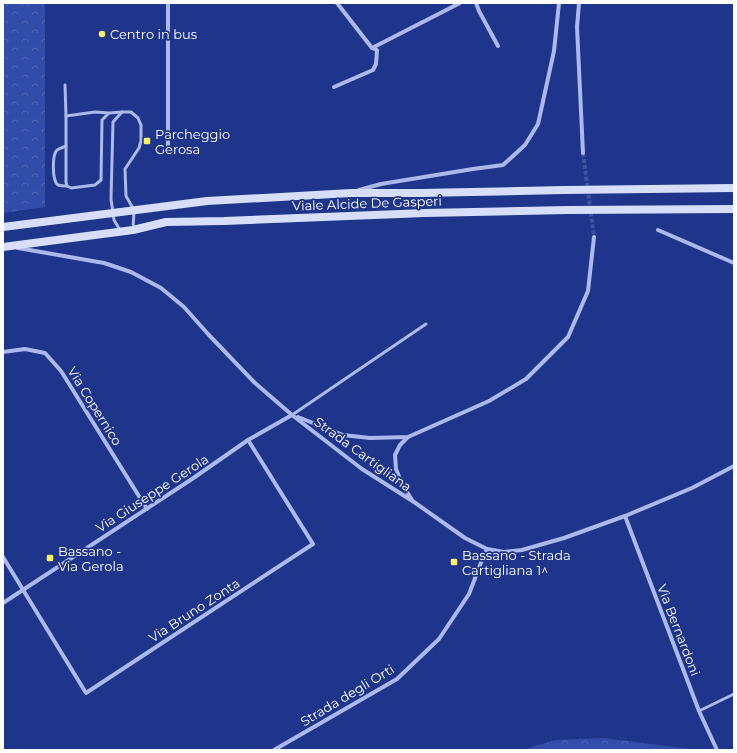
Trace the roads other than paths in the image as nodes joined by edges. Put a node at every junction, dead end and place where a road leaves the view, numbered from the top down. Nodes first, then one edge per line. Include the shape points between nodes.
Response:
1 (168, 3) edge
2 (337, 3) edge
3 (460, 3) edge
4 (476, 3) edge
5 (559, 3) edge
6 (579, 3) edge
7 (498, 46) dead end
8 (372, 48) junction
9 (65, 84) dead end
10 (334, 87) dead end
11 (122, 112) junction
12 (109, 113) junction
13 (66, 116) junction
14 (66, 146) junction
15 (168, 150) dead end
16 (583, 152) tunnel mouth
17 (67, 186) junction
18 (734, 188) edge
19 (351, 193) junction
20 (734, 209) edge
21 (134, 210) junction
22 (112, 213) junction
23 (3, 227) edge
24 (133, 230) junction
25 (658, 230) dead end
26 (121, 231) junction
27 (594, 236) tunnel mouth
28 (7, 247) edge
29 (734, 263) edge
30 (426, 324) dead end
31 (3, 352) edge
32 (292, 415) junction
33 (408, 437) junction
34 (248, 440) junction
35 (734, 466) edge
36 (414, 502) junction
37 (147, 509) junction
38 (625, 516) junction
39 (487, 549) junction
40 (3, 557) edge
41 (22, 590) junction
42 (3, 603) edge
43 (734, 694) edge
44 (699, 711) junction
45 (274, 750) edge
46 (717, 750) edge

1 - 15 street
2 - 8 street
3 - 8 street
4 - 7 street
5 - 19 street via 554,51 538,124 525,145 503,165 381,184
6 - 16 street
8 - 10 street via 377,50 373,70
9 - 13 lane
11 - 12 lane
11 - 21 lane via 131,112 141,125 139,148 125,169 126,196
11 - 22 lane via 113,122
12 - 13 lane
12 - 17 lane via 102,120 101,180 95,185 71,188
13 - 14 lane
14 - 17 lane
14 - 17 lane via 57,150 54,157 54,177 59,186
18 - 19 main road, Viale Alcide De Gasperi
19 - 21 main road, Viale Alcide De Gasperi via 207,201
20 - 24 main road, Viale Alcide De Gasperi via 424,213 166,222
21 - 22 main road, Viale Alcide De Gasperi
21 - 24 lane
22 - 23 main road, Viale Alcide De Gasperi
22 - 26 lane
24 - 26 main road, Viale Alcide De Gasperi
25 - 29 street
26 - 28 main road, Viale Alcide De Gasperi
27 - 33 street via 588,291 568,337 526,379 489,401
28 - 32 street, Strada Cartigliana via 104,263 131,272 161,288 184,307 255,383
30 - 32 lane
31 - 37 street, Via Copernico via 25,349 45,353 61,371
32 - 33 street via 343,435 370,438
32 - 34 street, Via Giuseppe Gerola
32 - 36 street, Strada Cartigliana via 362,469
33 - 36 street via 395,455 396,469
34 - 37 street, Via Giuseppe Gerola
34 - 41 street, Via Bruno Zonta via 313,544 86,693
35 - 38 street, Strada Cartigliana via 692,488
36 - 39 street, Strada Cartigliana via 465,538
37 - 41 street, Via Giuseppe Gerola
38 - 39 street, Strada Cartigliana via 522,550 504,552
38 - 44 street, Via Bernardoni
39 - 45 street, Strada degli Orti via 469,594 439,639 397,678
40 - 41 street
41 - 42 street, Via Giuseppe Gerola
43 - 44 lane
44 - 46 street, Via Bernardoni

